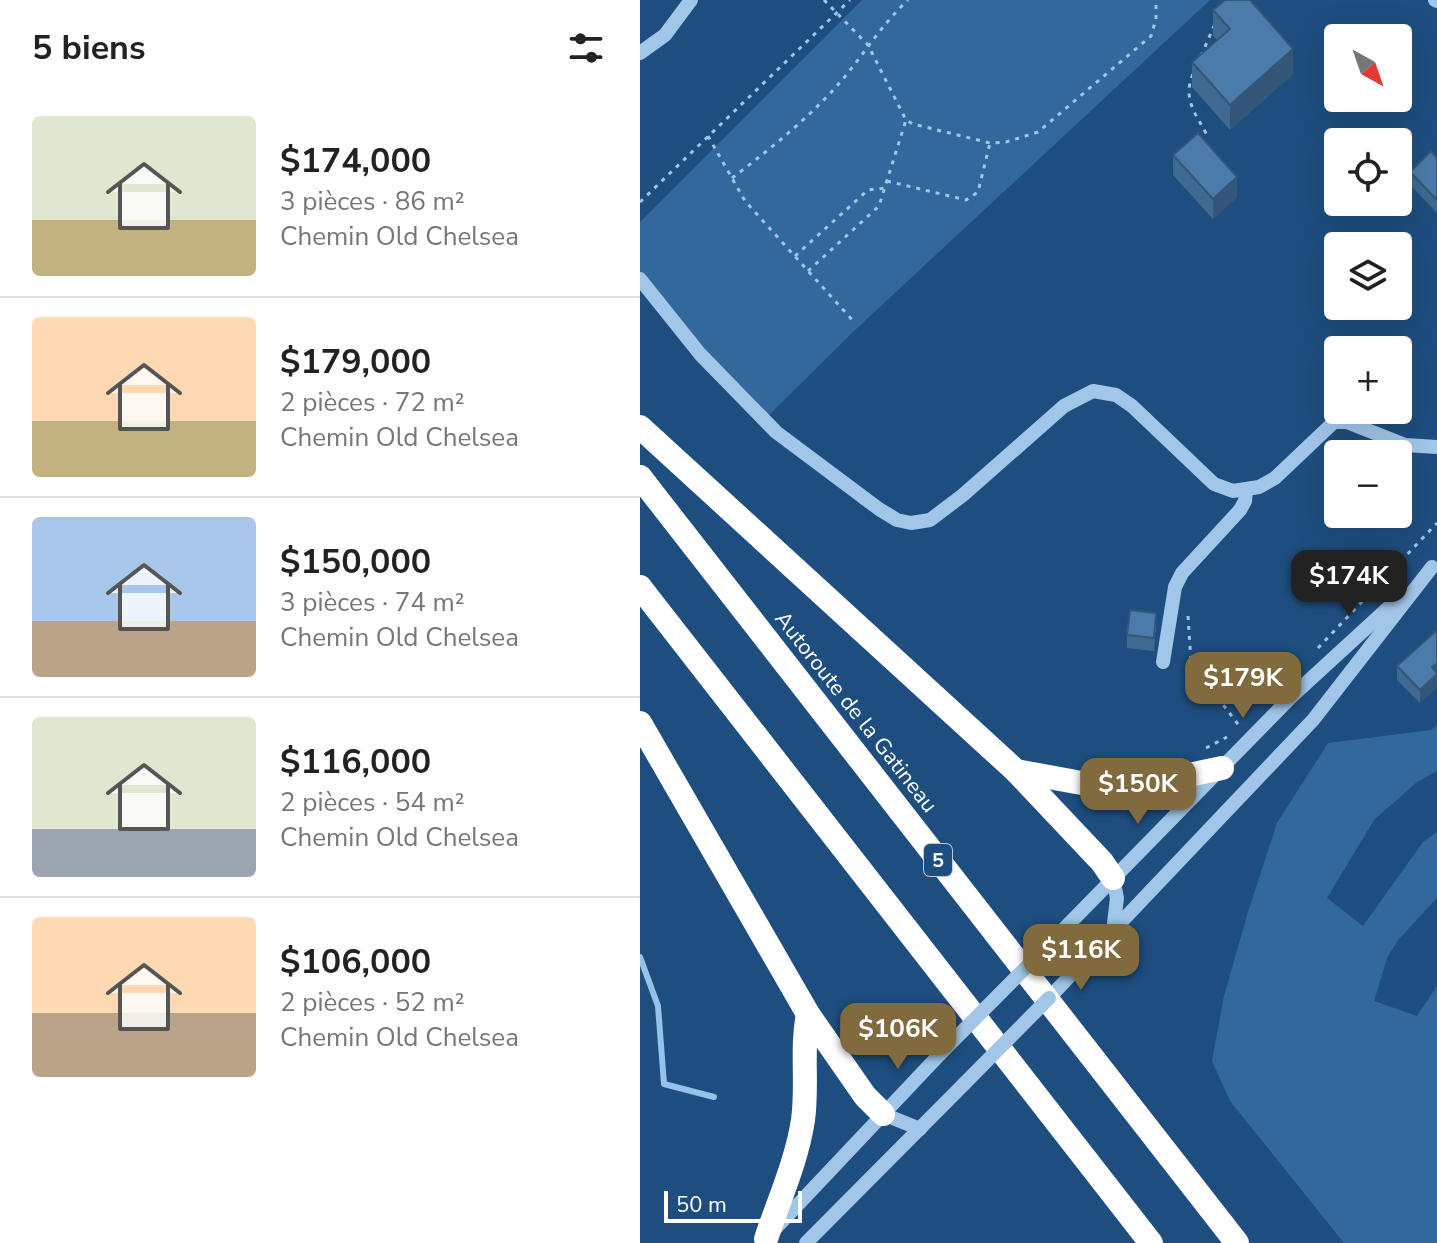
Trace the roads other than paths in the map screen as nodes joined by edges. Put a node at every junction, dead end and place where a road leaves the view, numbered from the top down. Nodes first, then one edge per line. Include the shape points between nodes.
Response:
1 (691, 0) edge
2 (640, 53) edge
3 (640, 279) edge
4 (640, 427) edge
5 (1437, 447) edge
6 (640, 477) edge
7 (1246, 491) junction
8 (1435, 564) edge
9 (640, 587) edge
10 (1163, 662) dead end
11 (640, 723) edge
12 (1222, 768) junction
13 (1016, 771) junction
14 (1113, 878) junction
15 (1113, 931) junction
16 (808, 1014) junction
17 (883, 1114) junction
18 (920, 1129) junction
19 (764, 1241) edge
20 (806, 1243) edge
21 (1151, 1243) edge
22 (1237, 1243) edge

1 - 2 street via 665,35
3 - 7 street via 700,354 776,432 897,520 930,520 1064,406 1093,391 1116,395 1132,406 1214,484
4 - 13 highway
5 - 7 street via 1405,445 1347,422 1334,422 1275,478
6 - 22 highway, Autoroute de la Gatineau / 5
7 - 10 street via 1240,510 1182,573
8 - 12 street
8 - 15 street via 1313,720
9 - 21 highway
11 - 16 highway
12 - 13 highway via 1109,788
12 - 14 street
13 - 14 highway
14 - 15 street
14 - 17 street, bridge
15 - 18 street, bridge
16 - 17 highway
16 - 19 highway via 801,1131
17 - 18 street
17 - 19 street
18 - 20 street

